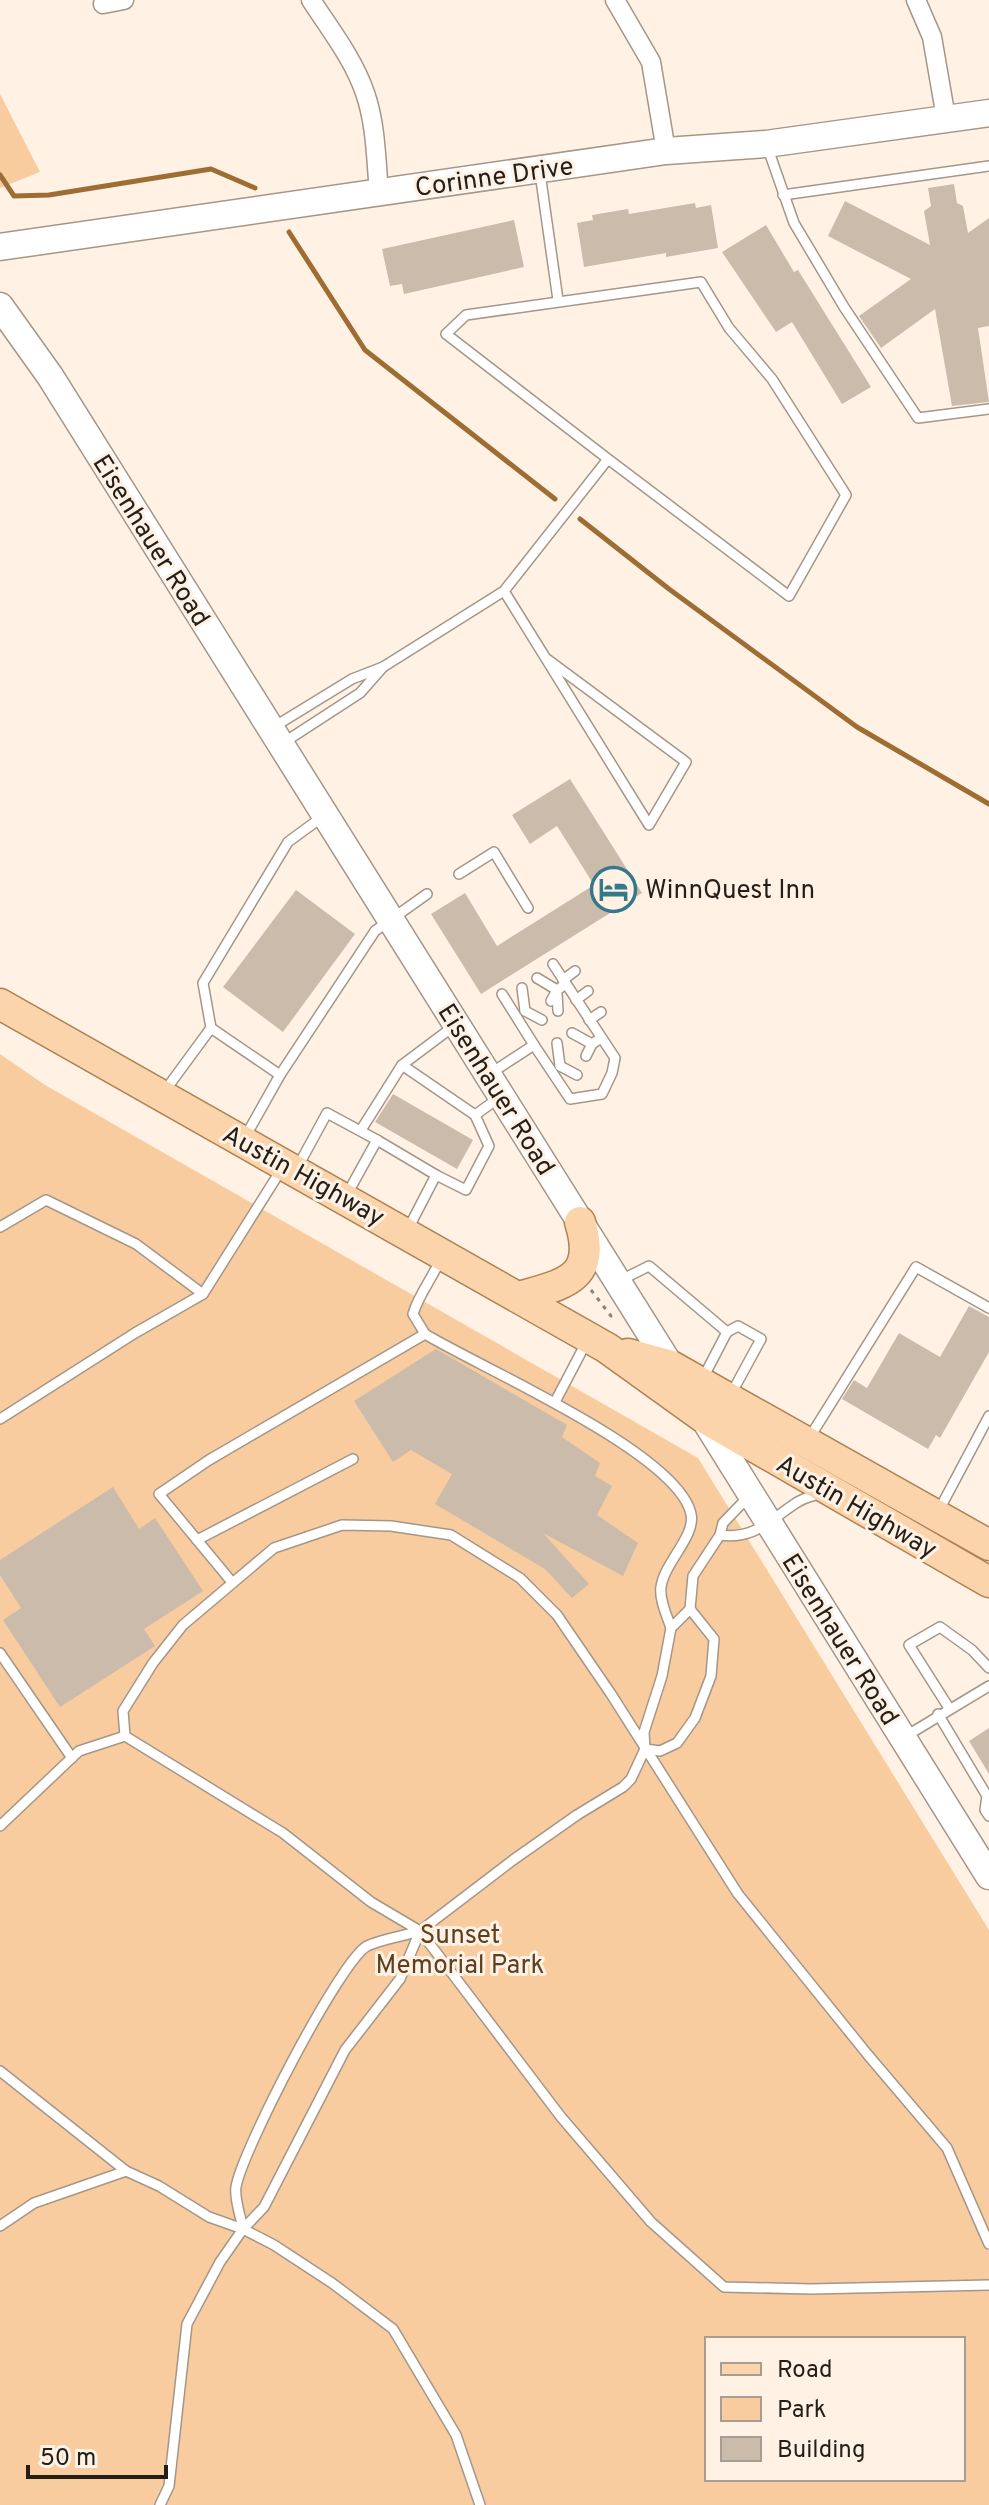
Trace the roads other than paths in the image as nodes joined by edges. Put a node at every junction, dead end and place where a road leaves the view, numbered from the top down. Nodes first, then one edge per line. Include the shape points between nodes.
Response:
1 (124, 0) edge
2 (311, 0) edge
3 (615, 0) edge
4 (916, 0) edge
5 (103, 4) dead end
6 (989, 113) edge
7 (946, 118) junction
8 (766, 144) junction
9 (666, 151) junction
10 (989, 166) edge
11 (539, 169) junction
12 (379, 192) junction
13 (783, 195) junction
14 (0, 247) edge
15 (558, 300) junction
16 (0, 306) edge
17 (989, 409) edge
18 (608, 459) junction
19 (504, 591) junction
20 (547, 659) junction
21 (383, 667) junction
22 (275, 737) junction
23 (325, 814) junction
24 (459, 874) dead end
25 (427, 894) dead end
26 (528, 908) dead end
27 (391, 919) junction
28 (553, 964) dead end
29 (575, 971) dead end
30 (537, 978) dead end
31 (562, 984) junction
32 (522, 988) dead end
33 (545, 989) dead end
34 (588, 991) dead end
35 (502, 994) dead end
36 (529, 999) dead end
37 (576, 1000) junction
38 (551, 1001) dead end
39 (0, 1004) edge
40 (558, 1011) dead end
41 (601, 1012) dead end
42 (526, 1013) junction
43 (542, 1020) dead end
44 (589, 1020) junction
45 (456, 1024) junction
46 (211, 1028) junction
47 (572, 1033) dead end
48 (596, 1041) junction
49 (557, 1043) dead end
50 (580, 1044) dead end
51 (534, 1045) junction
52 (564, 1054) dead end
53 (586, 1056) dead end
54 (402, 1065) junction
55 (593, 1065) dead end
56 (561, 1067) junction
57 (280, 1075) junction
58 (577, 1075) dead end
59 (495, 1086) junction
60 (162, 1095) junction
61 (475, 1115) junction
62 (361, 1130) junction
63 (243, 1140) junction
64 (377, 1140) junction
65 (291, 1167) junction
66 (436, 1175) junction
67 (345, 1197) junction
68 (580, 1222) junction
69 (0, 1227) edge
70 (407, 1232) junction
71 (443, 1253) junction
72 (618, 1282) junction
73 (203, 1294) junction
74 (519, 1297) junction
75 (989, 1308) edge
76 (606, 1327) junction
77 (727, 1332) junction
78 (425, 1334) junction
79 (671, 1366) junction
80 (701, 1383) junction
81 (555, 1402) junction
82 (715, 1413) junction
83 (989, 1416) edge
84 (0, 1419) edge
85 (806, 1442) junction
86 (353, 1459) dead end
87 (829, 1490) junction
88 (751, 1494) junction
89 (936, 1515) junction
90 (769, 1525) junction
91 (720, 1535) junction
92 (197, 1540) junction
93 (989, 1545) edge
94 (231, 1581) junction
95 (989, 1582) edge
96 (690, 1609) junction
97 (671, 1628) junction
98 (0, 1653) edge
99 (989, 1668) edge
100 (989, 1686) edge
101 (949, 1708) junction
102 (938, 1714) junction
103 (125, 1736) junction
104 (903, 1738) junction
105 (645, 1749) junction
106 (72, 1758) junction
107 (988, 1797) edge
108 (989, 1816) edge
109 (0, 1826) edge
110 (988, 1874) edge
111 (420, 1931) junction
112 (0, 2071) edge
113 (126, 2171) junction
114 (0, 2226) edge
115 (243, 2229) junction
116 (989, 2244) edge
117 (989, 2285) edge
118 (160, 2505) edge
119 (480, 2505) edge

1 - 5 street
2 - 12 street via 365,93
3 - 9 street via 651,62
4 - 7 street via 932,37
6 - 7 main road, Corinne Drive
7 - 8 main road, Corinne Drive
8 - 9 main road, Corinne Drive
8 - 13 lane
9 - 11 main road, Corinne Drive
10 - 13 lane
11 - 12 main road, Corinne Drive
11 - 15 lane
12 - 14 main road, Corinne Drive
13 - 17 lane via 814,258 918,418
15 - 18 lane via 466,315 446,334
15 - 18 lane via 701,282 729,328 772,379 846,495 789,596
16 - 22 main road, Eisenhauer Road via 50,376
18 - 19 lane
19 - 20 lane
19 - 21 lane
20 - 20 lane via 610,761 649,825 686,762
21 - 22 lane via 352,679
21 - 22 lane via 360,693
22 - 23 main road, Eisenhauer Road
23 - 27 main road, Eisenhauer Road
23 - 46 lane via 288,842 203,983
24 - 26 lane via 494,852
25 - 27 lane
27 - 45 main road, Eisenhauer Road
27 - 57 lane via 375,931
28 - 31 lane
29 - 31 lane
30 - 31 lane
31 - 33 lane
31 - 37 lane
31 - 38 lane
31 - 40 lane
32 - 42 lane
34 - 37 lane
35 - 42 lane
36 - 42 lane
37 - 44 lane
39 - 60 main road, Austin Highway
41 - 44 lane
42 - 43 lane
42 - 51 lane
44 - 48 lane
45 - 54 lane
45 - 59 main road, Eisenhauer Road
46 - 57 lane
46 - 60 lane
47 - 48 lane
48 - 50 lane
48 - 53 lane
48 - 55 lane
48 - 56 lane via 615,1058 602,1094 570,1099
49 - 56 lane
51 - 56 lane
51 - 59 lane
52 - 56 lane
54 - 61 lane
54 - 62 lane
56 - 58 lane
57 - 63 lane
59 - 61 lane
59 - 68 main road, Eisenhauer Road
60 - 63 main road, Austin Highway
61 - 66 lane via 489,1146 466,1190
62 - 64 lane
62 - 65 lane via 327,1113
63 - 65 main road, Austin Highway
64 - 66 lane
64 - 67 lane
65 - 67 main road, Austin Highway
65 - 73 lane
66 - 70 lane
67 - 70 main road, Austin Highway
68 - 72 main road, Eisenhauer Road
68 - 74 main road via 586,1241 581,1270 568,1282
69 - 73 lane via 46,1200 136,1244
70 - 71 main road, Austin Highway
71 - 74 main road, Austin Highway
71 - 78 lane via 413,1314
72 - 77 lane via 649,1266
72 - 79 main road, Eisenhauer Road
73 - 84 lane
74 - 76 main road, Austin Highway
75 - 85 lane via 916,1267
76 - 79 main road, Austin Highway
76 - 81 lane
76 - 82 main road, Austin Highway
77 - 80 lane
77 - 82 lane via 738,1326 761,1339
78 - 81 lane
78 - 92 lane via 159,1494
79 - 80 main road, Austin Highway
79 - 82 main road, Eisenhauer Road
80 - 82 main road, Austin Highway
81 - 97 lane via 669,1479 683,1498 692,1516 660,1588
82 - 85 main road, Austin Highway
82 - 87 main road, Austin Highway
82 - 88 main road, Eisenhauer Road
83 - 89 lane
85 - 89 main road, Austin Highway
86 - 92 lane
87 - 90 lane via 796,1503
87 - 95 main road, Austin Highway
88 - 90 main road, Eisenhauer Road
88 - 91 lane via 723,1523
89 - 93 main road, Austin Highway
90 - 91 lane via 743,1536
90 - 104 main road, Eisenhauer Road
91 - 96 lane via 693,1576
92 - 94 lane
94 - 103 lane via 183,1625 153,1663 123,1711
94 - 105 lane via 274,1548 342,1525 451,1535 520,1578 557,1615
96 - 97 lane
96 - 105 lane via 714,1639 711,1676 695,1718 677,1743 660,1751
97 - 105 lane via 644,1732
98 - 106 lane
99 - 101 lane via 940,1627 909,1645
100 - 101 lane
101 - 102 lane
102 - 104 lane
102 - 107 lane
103 - 106 lane
103 - 111 lane via 283,1833 371,1902
104 - 110 main road, Eisenhauer Road
105 - 111 lane via 623,1787
105 - 116 lane via 738,1894 947,2148
106 - 109 lane
107 - 108 lane
111 - 115 lane via 400,1979 345,2050 264,2207
111 - 115 lane via 365,1947 313,2023 236,2188
111 - 117 lane via 561,2117 651,2222 724,2287
112 - 113 lane
113 - 114 lane via 34,2203
113 - 115 lane via 209,2217
115 - 118 lane via 187,2324 169,2486
115 - 119 lane via 332,2283 393,2329 456,2435

